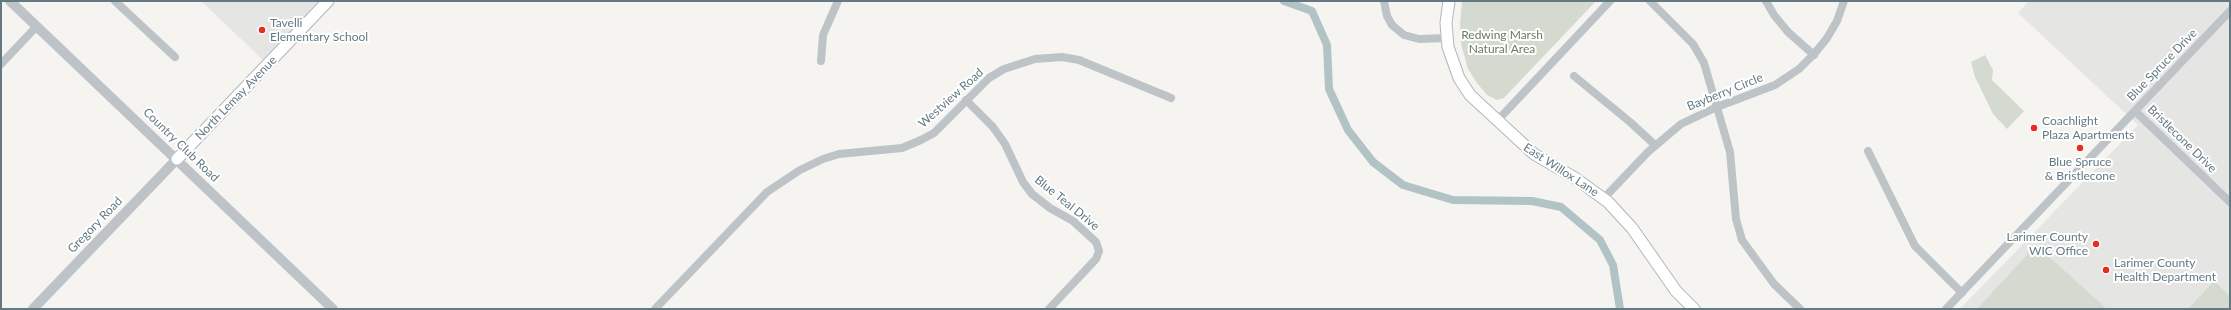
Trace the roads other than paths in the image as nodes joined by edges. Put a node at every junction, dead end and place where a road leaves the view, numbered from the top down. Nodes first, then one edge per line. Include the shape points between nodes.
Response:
1 (10, 1) edge
2 (115, 1) edge
3 (328, 1) edge
4 (838, 1) edge
5 (1384, 1) edge
6 (1449, 1) edge
7 (1610, 1) edge
8 (1650, 1) edge
9 (1766, 1) edge
10 (1844, 1) edge
11 (2230, 11) edge
12 (37, 26) junction
13 (1447, 38) junction
14 (1814, 55) junction
15 (174, 58) dead end
16 (821, 61) dead end
17 (1, 64) edge
18 (1574, 76) dead end
19 (1171, 98) dead end
20 (966, 100) junction
21 (1717, 107) junction
22 (2135, 111) junction
23 (1497, 121) junction
24 (1655, 145) junction
25 (1868, 152) dead end
26 (177, 159) junction
27 (1604, 198) junction
28 (2230, 202) edge
29 (1962, 293) junction
30 (33, 309) edge
31 (333, 309) edge
32 (655, 309) edge
33 (1049, 309) edge
34 (1694, 309) edge
35 (1800, 309) edge
36 (1946, 309) edge

1 - 12 street, Country Club Road
2 - 15 street
3 - 26 main road, North Lemay Avenue
4 - 16 street via 823,35
5 - 13 street via 1387,16 1404,35 1419,39
6 - 13 main road, East Willox Lane
7 - 23 street
8 - 21 street via 1686,36 1699,53
9 - 14 street via 1774,16 1788,32
10 - 14 street, Bayberry Circle via 1834,26
11 - 22 street, Blue Spruce Drive
12 - 17 street
12 - 26 street, Country Club Road
13 - 23 main road, East Willox Lane via 1452,63 1463,86
14 - 21 street, Bayberry Circle via 1800,69 1775,85
18 - 24 street
19 - 20 street, Westview Road via 1096,65 1062,57 1035,59 1004,69 989,78
20 - 32 street, Westview Road via 934,133 922,140 902,148 839,154 823,159 800,170 767,192
20 - 33 street, Blue Teal Drive via 993,127 1005,144 1023,182 1032,194 1073,221 1096,242 1099,248 1096,259
21 - 24 street, Bayberry Circle via 1681,124
21 - 35 street via 1730,152 1735,214 1740,235 1774,284
22 - 28 street, Bristlecone Drive
22 - 29 street, Blue Spruce Drive
23 - 27 main road, East Willox Lane via 1534,154
24 - 27 street, Bayberry Circle
25 - 29 street via 1915,246
26 - 30 street, Gregory Road
26 - 31 street, Country Club Road
27 - 34 main road, East Willox Lane via 1632,228 1676,291
29 - 36 street, Blue Spruce Drive

